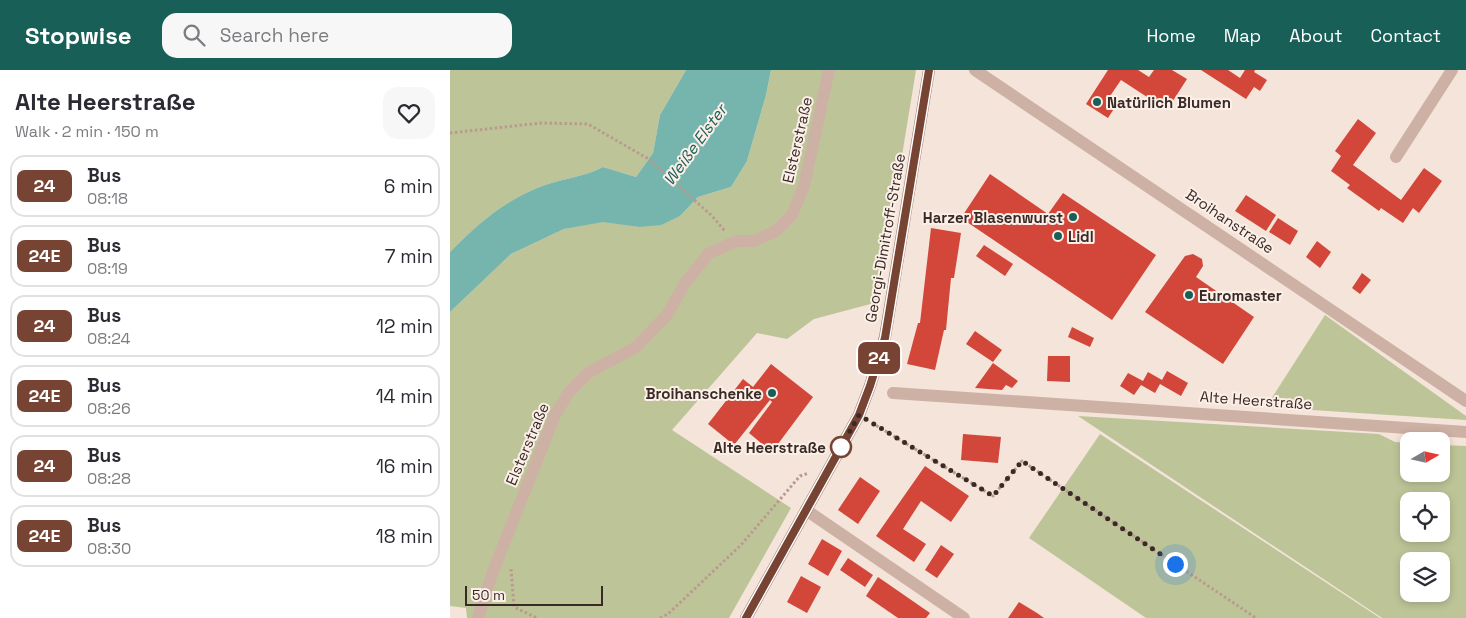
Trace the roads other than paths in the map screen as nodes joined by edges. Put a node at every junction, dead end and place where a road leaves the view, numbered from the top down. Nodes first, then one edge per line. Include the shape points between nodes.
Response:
1 (829, 70) edge
2 (929, 70) edge
3 (975, 70) edge
4 (1452, 70) edge
5 (1396, 157) dead end
6 (893, 392) dead end
7 (1466, 401) edge
8 (1466, 432) edge
9 (806, 510) junction
10 (478, 618) edge
11 (746, 618) edge
12 (964, 618) edge

1 - 10 street, Elsterstraße via 804,186 792,215 776,231 754,241 737,240 709,254 685,283 667,315 636,347 588,373 569,392 555,415 492,574
2 - 9 street, Georgi-Dimitroff-Straße via 885,338 859,415
3 - 7 street, Broihanstraße
4 - 5 street
6 - 8 street, Alte Heerstraße
9 - 11 street, Georgi-Dimitroff-Straße
9 - 12 street

